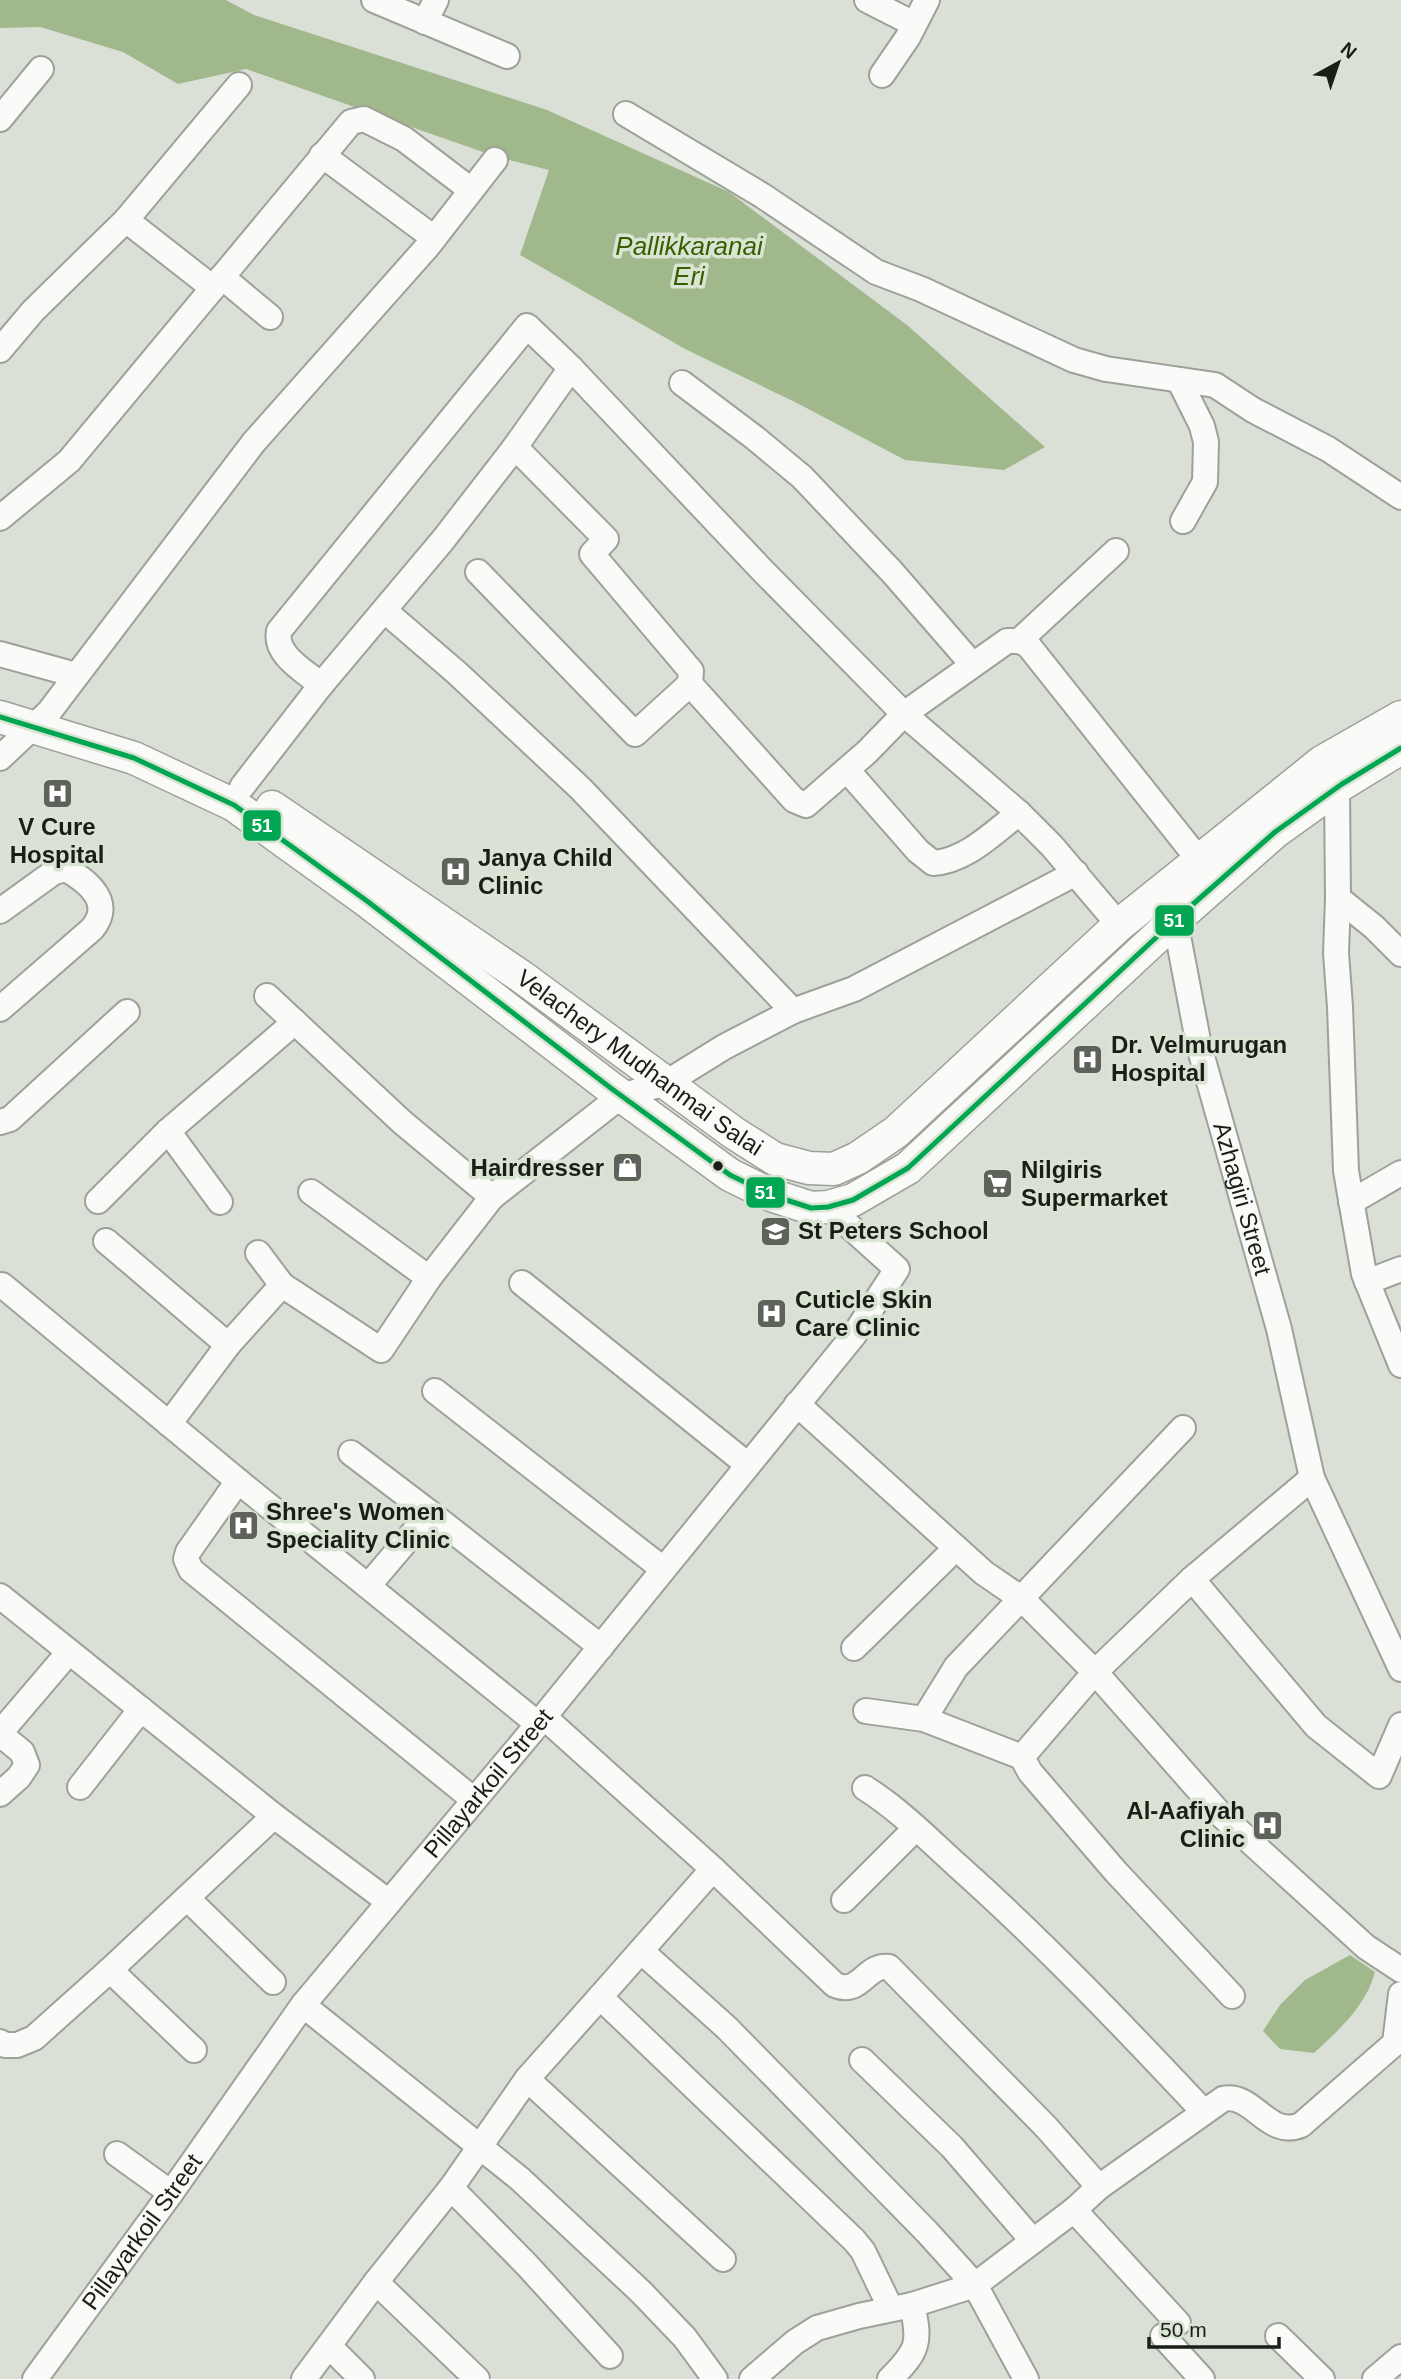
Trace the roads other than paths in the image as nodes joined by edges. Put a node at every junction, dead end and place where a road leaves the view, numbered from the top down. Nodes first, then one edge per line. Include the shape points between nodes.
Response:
1 (374, 0) edge
2 (867, 0) edge
3 (927, 0) edge
4 (430, 11) edge
5 (915, 24) junction
6 (507, 57) dead end
7 (41, 69) dead end
8 (882, 75) dead end
9 (239, 85) dead end
10 (626, 114) dead end
11 (0, 119) edge
12 (323, 155) junction
13 (495, 160) dead end
14 (471, 190) junction
15 (126, 220) junction
16 (434, 238) junction
17 (217, 283) junction
18 (270, 317) dead end
19 (0, 350) edge
20 (571, 368) junction
21 (1179, 380) junction
22 (682, 383) dead end
23 (515, 447) junction
24 (1401, 497) edge
25 (0, 518) edge
26 (1182, 521) dead end
27 (1116, 551) dead end
28 (478, 572) dead end
29 (385, 611) junction
30 (1019, 641) junction
31 (0, 654) edge
32 (972, 664) junction
33 (76, 675) junction
34 (690, 684) junction
35 (321, 685) junction
36 (0, 697) edge
37 (904, 714) junction
38 (0, 717) edge
39 (1401, 717) edge
40 (40, 719) junction
41 (1401, 748) edge
42 (0, 758) edge
43 (847, 770) junction
44 (243, 787) junction
45 (1337, 789) junction
46 (1019, 813) junction
47 (1199, 860) junction
48 (1076, 873) junction
49 (1338, 898) junction
50 (0, 911) edge
51 (1175, 920) junction
52 (1119, 925) junction
53 (1401, 954) edge
54 (267, 996) dead end
55 (0, 1009) edge
56 (793, 1011) junction
57 (127, 1012) dead end
58 (295, 1022) junction
59 (666, 1083) junction
60 (621, 1096) junction
61 (0, 1122) edge
62 (168, 1131) junction
63 (1401, 1173) edge
64 (310, 1192) dead end
65 (492, 1197) junction
66 (98, 1201) dead end
67 (220, 1202) dead end
68 (1351, 1202) junction
69 (828, 1208) junction
70 (106, 1241) dead end
71 (258, 1253) dead end
72 (1401, 1269) edge
73 (429, 1278) junction
74 (1367, 1282) junction
75 (522, 1283) dead end
76 (2, 1285) dead end
77 (282, 1285) junction
78 (228, 1345) junction
79 (1401, 1365) edge
80 (435, 1391) dead end
81 (797, 1404) junction
82 (169, 1424) junction
83 (1184, 1428) dead end
84 (351, 1453) dead end
85 (748, 1465) junction
86 (1312, 1478) junction
87 (238, 1481) junction
88 (430, 1513) junction
89 (956, 1548) junction
90 (663, 1569) junction
91 (1192, 1580) junction
92 (368, 1586) junction
93 (0, 1596) edge
94 (1022, 1599) junction
95 (601, 1647) junction
96 (853, 1648) dead end
97 (69, 1651) junction
98 (1401, 1669) edge
99 (1095, 1672) junction
100 (141, 1709) junction
101 (866, 1711) dead end
102 (924, 1719) junction
103 (541, 1720) junction
104 (1401, 1725) edge
105 (0, 1733) edge
106 (1022, 1757) junction
107 (80, 1787) dead end
108 (865, 1788) dead end
109 (0, 1794) edge
110 (474, 1800) junction
111 (274, 1816) junction
112 (916, 1828) junction
113 (713, 1869) junction
114 (187, 1898) junction
115 (844, 1900) dead end
116 (389, 1902) junction
117 (640, 1951) junction
118 (110, 1970) junction
119 (1401, 1970) edge
120 (273, 1983) dead end
121 (1401, 1994) edge
122 (1232, 1996) dead end
123 (600, 1997) junction
124 (303, 2006) junction
125 (0, 2042) edge
126 (1398, 2045) edge
127 (194, 2050) dead end
128 (862, 2060) dead end
129 (527, 2078) junction
130 (1203, 2111) junction
131 (480, 2147) junction
132 (117, 2154) dead end
133 (1099, 2187) junction
134 (451, 2188) junction
135 (171, 2193) junction
136 (1074, 2210) junction
137 (1033, 2241) junction
138 (723, 2259) dead end
139 (376, 2283) junction
140 (975, 2285) junction
141 (902, 2307) junction
142 (1278, 2336) dead end
143 (329, 2346) junction
144 (610, 2356) dead end
145 (1401, 2357) edge
146 (35, 2379) edge
147 (304, 2379) edge
148 (362, 2379) edge
149 (477, 2379) edge
150 (715, 2379) edge
151 (752, 2379) edge
152 (890, 2379) edge
153 (1026, 2379) edge
154 (1202, 2379) edge
155 (1322, 2379) edge
156 (1375, 2379) edge

1 - 4 street
2 - 5 street
3 - 5 street
4 - 6 street
5 - 8 street
7 - 11 street
9 - 15 street
10 - 21 street via 764,196 876,272 1074,360
12 - 14 street via 351,122 364,119 404,139
12 - 16 street
12 - 17 street
13 - 14 street
14 - 16 street
15 - 17 street
15 - 19 street
16 - 33 street via 254,442
17 - 18 street
17 - 25 street via 69,461
20 - 23 street
20 - 35 street via 527,326 279,631 281,651
20 - 37 street
21 - 24 street via 1215,385
21 - 26 street via 1206,442 1205,482
22 - 32 street via 802,477
23 - 29 street
23 - 34 street via 606,539 592,554 691,671
27 - 30 street
28 - 34 street via 635,734
29 - 35 street
29 - 56 street via 579,788
30 - 32 street via 1007,641
30 - 47 street via 1028,645
31 - 33 street
32 - 37 street
33 - 40 street
34 - 43 street via 794,800 806,805
35 - 44 street
36 - 40 main road, Velachery Mudhanmai Salai
37 - 43 street
37 - 46 street
38 - 40 main road, Velachery Mudhanmai Salai
39 - 47 main road, Velachery Mudhanmai Salai via 1322,762
40 - 42 street
40 - 44 main road, Velachery Mudhanmai Salai via 142,740
40 - 60 main road, Velachery Mudhanmai Salai via 234,805
41 - 45 main road
43 - 46 street via 918,851 921,864 947,862 962,855
44 - 59 main road, Velachery Mudhanmai Salai via 522,977
45 - 49 street
45 - 51 main road via 1275,832
46 - 48 street
47 - 52 main road, Velachery Mudhanmai Salai
48 - 52 street
48 - 56 street via 853,989
49 - 53 street
49 - 68 street via 1336,953
50 - 55 street via 54,872 66,869 78,875 102,905 101,919 93,929
51 - 69 main road via 908,1168 853,1200
51 - 86 street, Azhagiri Street via 1199,1046 1279,1329
52 - 59 main road, Velachery Mudhanmai Salai via 895,1132 834,1169 775,1159
54 - 58 street
56 - 59 street
57 - 61 street via 10,1119
58 - 62 street
58 - 65 street via 402,1122
59 - 60 street
60 - 65 street
60 - 69 main road, Velachery Mudhanmai Salai via 730,1175 771,1195 811,1208
62 - 66 street
62 - 67 street
63 - 68 street
64 - 73 street
65 - 73 street
68 - 74 street
69 - 81 street, Pillayarkoil Street via 897,1269 854,1335
70 - 78 street
71 - 77 street
72 - 74 street
73 - 77 street via 381,1350
74 - 79 street
75 - 85 street
76 - 82 street
77 - 78 street
78 - 82 street
80 - 90 street
81 - 85 street, Pillayarkoil Street
81 - 89 street
82 - 87 street
83 - 94 street
84 - 88 street
85 - 90 street, Pillayarkoil Street
86 - 91 street
86 - 98 street, Azhagiri Street
87 - 92 street
87 - 110 street via 188,1552 191,1570
88 - 92 street
88 - 95 street
89 - 94 street
89 - 96 street
90 - 95 street, Pillayarkoil Street
91 - 99 street
91 - 104 street via 1316,1726 1379,1776
92 - 103 street
93 - 97 street
94 - 99 street
94 - 102 street via 956,1667
95 - 103 street, Pillayarkoil Street
97 - 100 street
97 - 105 street
99 - 106 street
99 - 119 street via 1221,1815 1366,1947
100 - 107 street
100 - 111 street
101 - 102 street
102 - 106 street
103 - 110 street, Pillayarkoil Street
103 - 113 street
105 - 109 street via 22,1752 27,1765
106 - 122 street via 1116,1872
108 - 112 street
110 - 116 street, Pillayarkoil Street
111 - 114 street
111 - 116 street
112 - 115 street
112 - 130 street via 1083,1984
113 - 117 street
113 - 133 street via 835,1985 852,1987 875,1969 890,1967
114 - 118 street
114 - 120 street
116 - 124 street, Pillayarkoil Street
117 - 123 street
117 - 140 street via 727,2028
118 - 125 street via 34,2038 16,2045
118 - 127 street
121 - 126 street
123 - 129 street
123 - 141 street via 854,2240
124 - 131 street
124 - 135 street, Pillayarkoil Street
126 - 130 street via 1294,2128 1279,2127 1233,2098
128 - 137 street via 952,2147
129 - 131 street
129 - 138 street
130 - 133 street
131 - 134 street
131 - 150 street via 641,2292 685,2338
132 - 135 street
133 - 136 street
134 - 139 street
134 - 144 street
135 - 146 street, Pillayarkoil Street
136 - 137 street
136 - 154 street via 1170,2330
137 - 140 street
139 - 143 street
139 - 149 street
140 - 141 street
140 - 153 street
141 - 151 street via 817,2328
141 - 152 street via 918,2331 916,2344
142 - 155 street
143 - 147 street
143 - 148 street
145 - 156 street

